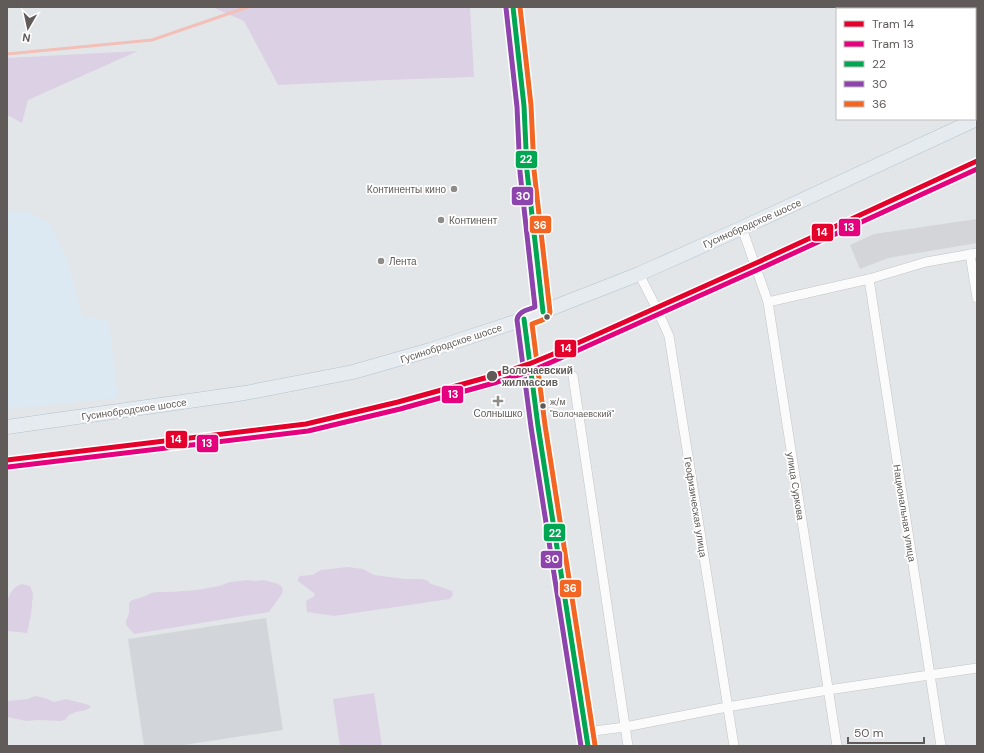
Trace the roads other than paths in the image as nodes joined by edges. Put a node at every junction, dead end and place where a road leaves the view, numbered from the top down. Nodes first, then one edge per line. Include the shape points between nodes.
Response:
1 (513, 7) edge
2 (975, 120) edge
3 (742, 228) junction
4 (974, 253) edge
5 (639, 274) junction
6 (869, 279) junction
7 (977, 298) edge
8 (768, 302) junction
9 (543, 312) junction
10 (524, 319) junction
11 (573, 376) dead end
12 (7, 427) edge
13 (977, 668) edge
14 (929, 674) junction
15 (828, 690) junction
16 (728, 707) junction
17 (625, 727) junction
18 (586, 732) junction
19 (588, 746) edge
20 (628, 746) edge
21 (734, 746) edge
22 (837, 746) edge
23 (941, 746) edge

1 - 9 street via 524,106 527,171
2 - 3 main road, Гусинобродское шоссе
3 - 5 main road, Гусинобродское шоссе
3 - 8 street, улица Суркова
4 - 6 street via 926,262
4 - 7 street
5 - 9 main road, Гусинобродское шоссе
5 - 16 street, Геофизическая улица via 669,336
6 - 8 street
6 - 14 street, Национальная улица
8 - 15 street, улица Суркова
9 - 10 main road, Гусинобродское шоссе
10 - 12 main road, Гусинобродское шоссе via 353,372 245,393
10 - 18 main road
11 - 17 street
13 - 14 street
14 - 15 street
14 - 23 street, Национальная улица
15 - 16 street
15 - 22 street, улица Суркова
16 - 17 street
16 - 21 street, Геофизическая улица
17 - 18 street
17 - 20 street
18 - 19 main road

